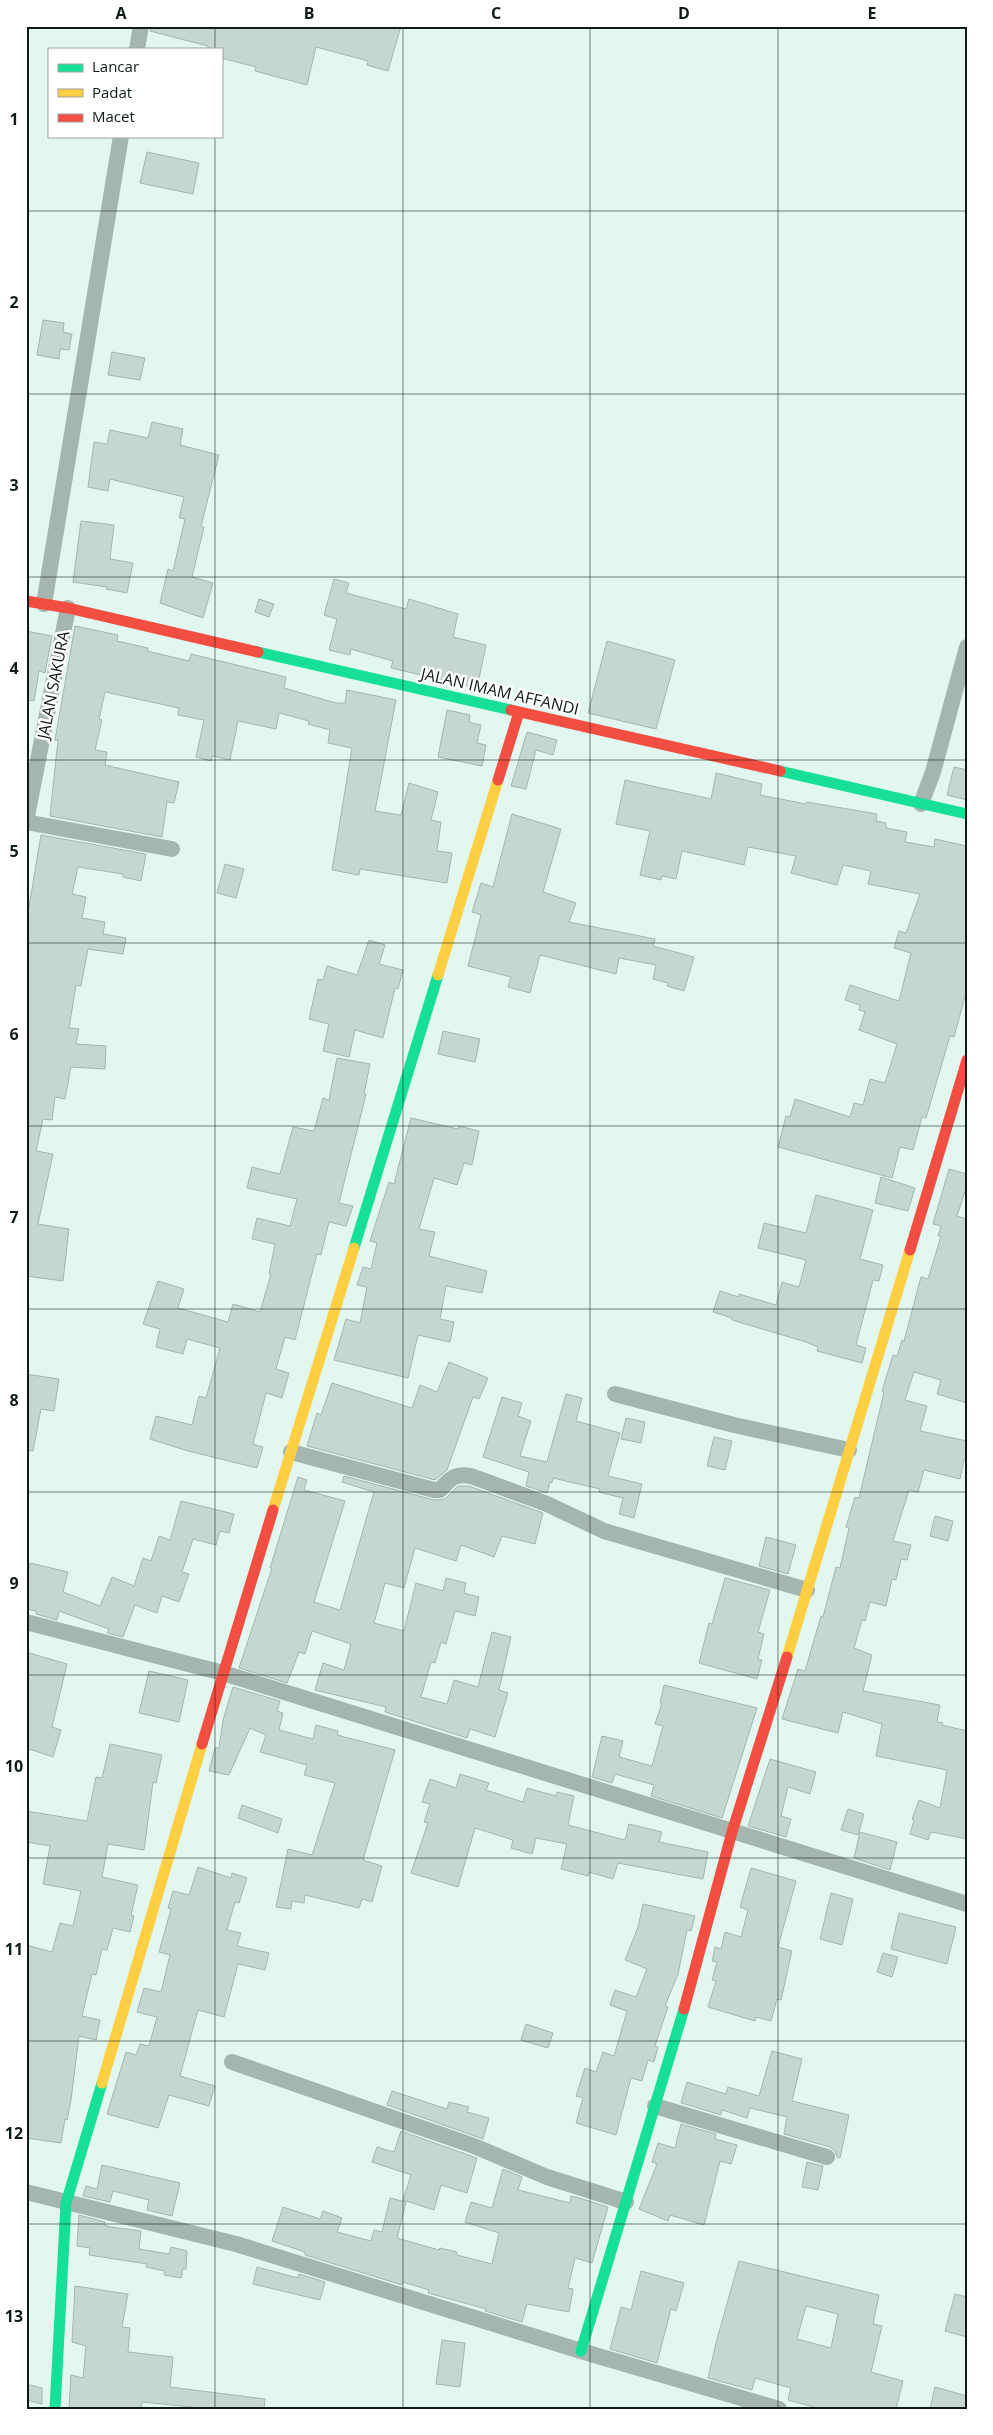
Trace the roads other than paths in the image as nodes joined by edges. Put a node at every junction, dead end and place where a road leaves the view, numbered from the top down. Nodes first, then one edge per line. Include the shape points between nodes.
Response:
1 (141, 26) edge
2 (137, 48) edge
3 (121, 138) edge
4 (26, 601) edge
5 (44, 604) junction
6 (68, 608) junction
7 (967, 647) edge
8 (965, 664) edge
9 (518, 712) junction
10 (921, 804) junction
11 (967, 814) edge
12 (26, 821) edge
13 (172, 848) dead end
14 (967, 1060) edge
15 (615, 1394) dead end
16 (849, 1450) junction
17 (291, 1452) junction
18 (807, 1590) junction
19 (26, 1622) edge
20 (223, 1673) junction
21 (732, 1832) junction
22 (967, 1904) edge
23 (232, 2062) dead end
24 (655, 2106) junction
25 (827, 2157) dead end
26 (26, 2192) edge
27 (626, 2202) junction
28 (66, 2203) junction
29 (581, 2351) junction
30 (55, 2409) edge
31 (780, 2409) edge

1 - 2 street
3 - 5 street
4 - 5 street, JALAN IMAM AFFANDI
5 - 6 street, JALAN IMAM AFFANDI
6 - 9 street, JALAN IMAM AFFANDI
6 - 12 street, JALAN SAKURA
7 - 8 street
8 - 10 street
9 - 10 street, JALAN IMAM AFFANDI
9 - 17 street
10 - 11 street, JALAN IMAM AFFANDI
12 - 13 street
14 - 16 street
15 - 16 street
16 - 18 street
17 - 18 street via 434,1490 440,1490 452,1477 461,1474 471,1476 547,1504 604,1531
17 - 20 street
18 - 21 street
19 - 20 street
20 - 21 street
20 - 28 street
21 - 22 street
21 - 24 street via 694,1978
23 - 27 street via 474,2146 547,2177
24 - 25 street
24 - 27 street
26 - 28 street
27 - 29 street
28 - 29 street via 236,2244
28 - 30 street
29 - 31 street

